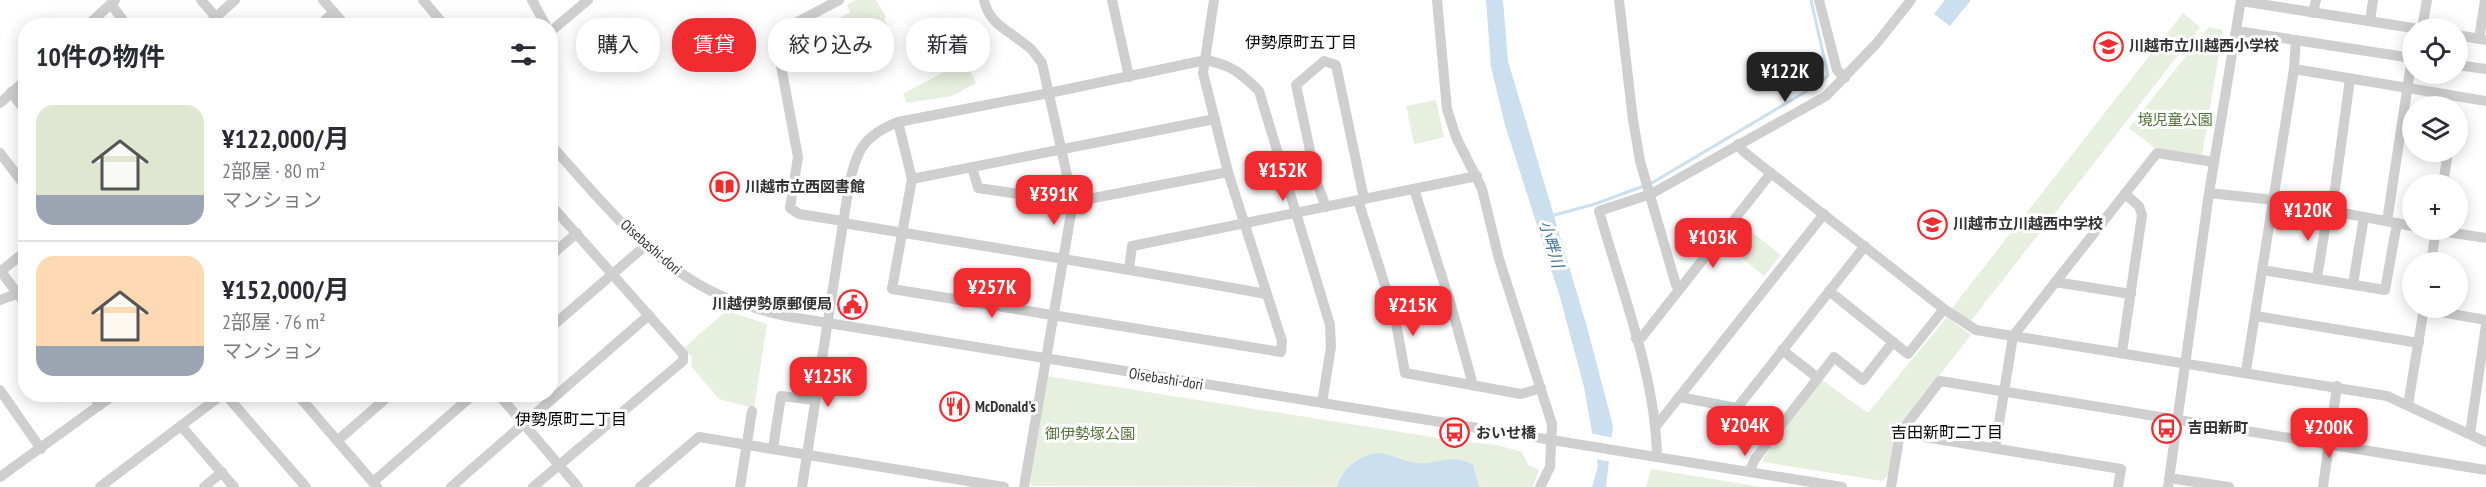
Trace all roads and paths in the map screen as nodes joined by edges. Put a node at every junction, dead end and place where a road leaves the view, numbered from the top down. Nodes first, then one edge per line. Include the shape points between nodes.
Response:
1 (201, 0) edge
2 (235, 0) edge
3 (323, 0) edge
4 (423, 0) edge
5 (532, 0) edge
6 (588, 0) edge
7 (839, 0) edge
8 (984, 0) edge
9 (1112, 0) edge
10 (1214, 0) edge
11 (1437, 0) edge
12 (1619, 0) edge
13 (1819, 0) edge
14 (1911, 0) edge
15 (2241, 0) edge
16 (2316, 0) edge
17 (2373, 0) edge
18 (2427, 0) edge
19 (2485, 0) edge
20 (113, 2) edge
21 (334, 12) junction
22 (2313, 13) junction
23 (216, 17) joint
24 (96, 18) edge
25 (122, 18) edge
26 (328, 18) edge
27 (339, 18) edge
28 (438, 18) edge
29 (542, 18) edge
30 (2424, 18) edge
31 (2370, 21) junction
32 (558, 25) edge
33 (2402, 26) edge
34 (2243, 32) dead end
35 (2482, 39) edge
36 (2296, 40) junction
37 (2402, 56) edge
38 (1206, 60) junction
39 (2468, 67) edge
40 (2294, 69) junction
41 (2486, 69) edge
42 (1129, 77) junction
43 (1845, 78) junction
44 (2350, 79) junction
45 (2408, 84) edge
46 (18, 86) edge
47 (2407, 87) junction
48 (11, 92) junction
49 (1049, 93) junction
50 (2438, 96) edge
51 (18, 101) edge
52 (2468, 101) edge
53 (2486, 101) edge
54 (0, 103) edge
55 (1215, 119) junction
56 (898, 122) junction
57 (1738, 144) junction
58 (1061, 149) junction
59 (0, 153) edge
60 (558, 153) edge
61 (2214, 162) junction
62 (972, 167) junction
63 (1228, 172) junction
64 (1771, 173) junction
65 (1477, 176) junction
66 (18, 177) edge
67 (912, 179) junction
68 (1414, 189) junction
69 (2209, 193) junction
70 (1651, 194) junction
71 (2125, 194) junction
72 (1361, 199) junction
73 (2274, 200) junction
74 (1073, 202) junction
75 (1326, 207) junction
76 (2330, 210) junction
77 (558, 213) edge
78 (1294, 214) junction
79 (1824, 214) junction
80 (2364, 217) junction
81 (843, 222) junction
82 (2392, 222) junction
83 (1246, 224) junction
84 (2402, 224) edge
85 (901, 232) junction
86 (577, 233) junction
87 (2468, 235) edge
88 (2486, 238) edge
89 (645, 246) junction
90 (1865, 246) junction
91 (558, 249) edge
92 (18, 257) edge
93 (1062, 260) junction
94 (1129, 268) junction
95 (2262, 270) junction
96 (0, 271) edge
97 (612, 275) junction
98 (2317, 278) junction
99 (2055, 282) junction
100 (2353, 284) junction
101 (1680, 288) junction
102 (1829, 291) junction
103 (16, 294) joint
104 (1266, 294) junction
105 (2131, 294) junction
106 (0, 300) edge
107 (1944, 309) junction
108 (1052, 314) junction
109 (649, 315) junction
110 (2256, 316) junction
111 (2468, 317) edge
112 (2423, 318) edge
113 (2486, 320) edge
114 (558, 321) edge
115 (827, 324) junction
116 (2486, 325) edge
117 (2013, 336) junction
118 (1636, 339) junction
119 (1893, 342) junction
120 (2419, 343) junction
121 (1782, 350) junction
122 (2122, 352) junction
123 (1045, 359) junction
124 (2185, 363) junction
125 (2246, 371) junction
126 (1818, 378) junction
127 (1473, 385) junction
128 (2337, 386) junction
129 (1541, 388) junction
130 (0, 390) edge
131 (2004, 391) junction
132 (558, 394) edge
133 (1679, 397) junction
134 (815, 400) junction
135 (98, 402) edge
136 (104, 402) edge
137 (214, 402) edge
138 (231, 402) edge
139 (307, 402) edge
140 (382, 402) edge
141 (465, 402) edge
142 (505, 402) edge
143 (548, 402) edge
144 (1322, 403) junction
145 (100, 405) junction
146 (2408, 405) junction
147 (752, 411) dead end
148 (2177, 420) junction
149 (524, 423) junction
150 (1657, 425) junction
151 (182, 427) junction
152 (1900, 433) junction
153 (2469, 434) junction
154 (337, 441) junction
155 (1558, 442) junction
156 (2486, 442) edge
157 (746, 443) junction
158 (2330, 444) junction
159 (773, 448) junction
160 (1995, 448) junction
161 (41, 449) junction
162 (807, 455) junction
163 (1657, 457) junction
164 (559, 465) junction
165 (2486, 470) edge
166 (222, 472) junction
167 (1749, 472) junction
168 (0, 477) edge
169 (2169, 483) edge
170 (375, 485) edge
171 (100, 487) edge
172 (204, 487) edge
173 (234, 487) edge
174 (306, 487) edge
175 (451, 487) edge
176 (533, 487) edge
177 (578, 487) edge
178 (640, 487) edge
179 (740, 487) edge
180 (802, 487) edge
181 (1004, 487) edge
182 (1024, 487) edge
183 (1540, 487) edge
184 (1842, 487) edge
185 (1891, 487) edge
186 (2118, 487) edge
187 (2229, 487) edge
188 (2323, 487) edge

1 - 23 street
2 - 23 street
3 - 21 street
4 - 28 street
5 - 29 street
6 - 32 street
7 - 81 street via 775,34 798,157 790,208 799,214
8 - 49 street via 986,12 1029,46 1042,63
9 - 42 street
10 - 38 street
11 - 65 street via 1447,109 1456,137
12 - 70 street via 1636,142
13 - 43 street via 1837,70
14 - 43 street
15 - 22 street
15 - 61 street
16 - 22 street
17 - 31 street
18 - 30 street
19 - 35 street
20 - 24 street
20 - 25 street
21 - 26 street
21 - 27 street
22 - 31 street
31 - 33 street
34 - 36 street
36 - 37 street
36 - 40 street
38 - 42 street
38 - 55 street via 1203,73
38 - 78 street via 1239,71 1259,91
39 - 41 street
40 - 44 street
40 - 73 street
42 - 49 street
43 - 57 street via 1826,96
44 - 47 street
44 - 76 street
45 - 47 street
46 - 48 street
47 - 50 street
47 - 82 street
48 - 51 street
48 - 54 street
49 - 56 street
49 - 58 street
52 - 53 street
55 - 58 street
55 - 63 street
56 - 67 street
56 - 81 street via 863,143 855,160
57 - 64 street
57 - 70 street
58 - 62 street
58 - 74 street
59 - 66 street
60 - 89 street, Oisebashi-dori
61 - 69 street
61 - 71 street via 2157,153
62 - 67 street
62 - 74 street via 978,188
63 - 74 street
63 - 83 street
64 - 79 street
64 - 101 street
65 - 68 street
65 - 129 street
67 - 85 street
68 - 72 street
68 - 127 street
69 - 73 street
69 - 124 street
70 - 101 street
70 - 118 street via 1599,211
71 - 99 street
71 - 105 street via 2139,206 2142,215
72 - 75 street
72 - 75 street via 1336,65 1324,62 1296,85 1317,183
72 - 127 street via 1395,317 1405,373
73 - 76 street
73 - 95 street
74 - 93 street
75 - 78 street
76 - 80 street
76 - 98 street
77 - 86 street
78 - 83 street
78 - 144 street via 1332,337
79 - 90 street
79 - 133 street
80 - 82 street
80 - 100 street
81 - 85 street
81 - 115 street
82 - 84 street
82 - 100 street via 2385,290
83 - 94 street via 1132,246
83 - 104 street
85 - 93 street
85 - 108 street via 892,289
86 - 91 street
86 - 97 street
87 - 88 street
89 - 97 street
89 - 115 street, Oisebashi-dori via 713,293 758,309
90 - 102 street
90 - 107 street
92 - 96 street
93 - 94 street
93 - 108 street
94 - 104 street
95 - 98 street
95 - 110 street
96 - 103 street
97 - 109 street
97 - 114 street
98 - 100 street
99 - 105 street
99 - 117 street
101 - 118 street via 1642,337
102 - 119 street
102 - 121 street
103 - 106 street
104 - 108 street via 1282,341 1281,352
105 - 122 street
107 - 117 street via 1976,330
107 - 119 street via 1908,354
108 - 123 street
109 - 132 street
109 - 164 street via 683,354 683,361
110 - 120 street
110 - 125 street
111 - 113 street
112 - 120 street
115 - 123 street, Oisebashi-dori
115 - 134 street
116 - 153 street
117 - 122 street
117 - 131 street
118 - 150 street
119 - 126 street via 1863,380 1834,357
120 - 146 street
121 - 126 street
121 - 133 street via 1737,408
122 - 124 street
123 - 144 street, Oisebashi-dori
123 - 182 street
124 - 125 street
124 - 148 street
125 - 128 street
126 - 167 street
127 - 129 street via 1521,394
128 - 146 street via 2387,396
128 - 158 street
129 - 155 street
130 - 161 street
131 - 148 street
131 - 152 street via 1940,381
131 - 160 street
133 - 150 street
134 - 159 street via 781,396
134 - 162 street
135 - 145 street
136 - 145 street
137 - 151 street
138 - 174 street
139 - 154 street
140 - 154 street
141 - 170 street
142 - 149 street
143 - 149 street
144 - 155 street, Oisebashi-dori
145 - 161 street
146 - 153 street
147 - 157 street
148 - 158 street
148 - 169 street
149 - 164 street
149 - 175 street
150 - 163 street
151 - 166 street
151 - 171 street
152 - 160 street
152 - 185 street
153 - 156 street
154 - 170 street
155 - 163 street, Oisebashi-dori
155 - 183 street
157 - 159 street
157 - 178 street via 699,437
157 - 179 street
158 - 165 street
158 - 188 street
159 - 162 street
160 - 186 street via 2121,469
161 - 168 street
162 - 180 street
162 - 181 street
163 - 167 street, Oisebashi-dori
164 - 176 street
164 - 177 street
166 - 172 street
166 - 173 street
167 - 184 street, Oisebashi-dori
169 - 187 street

